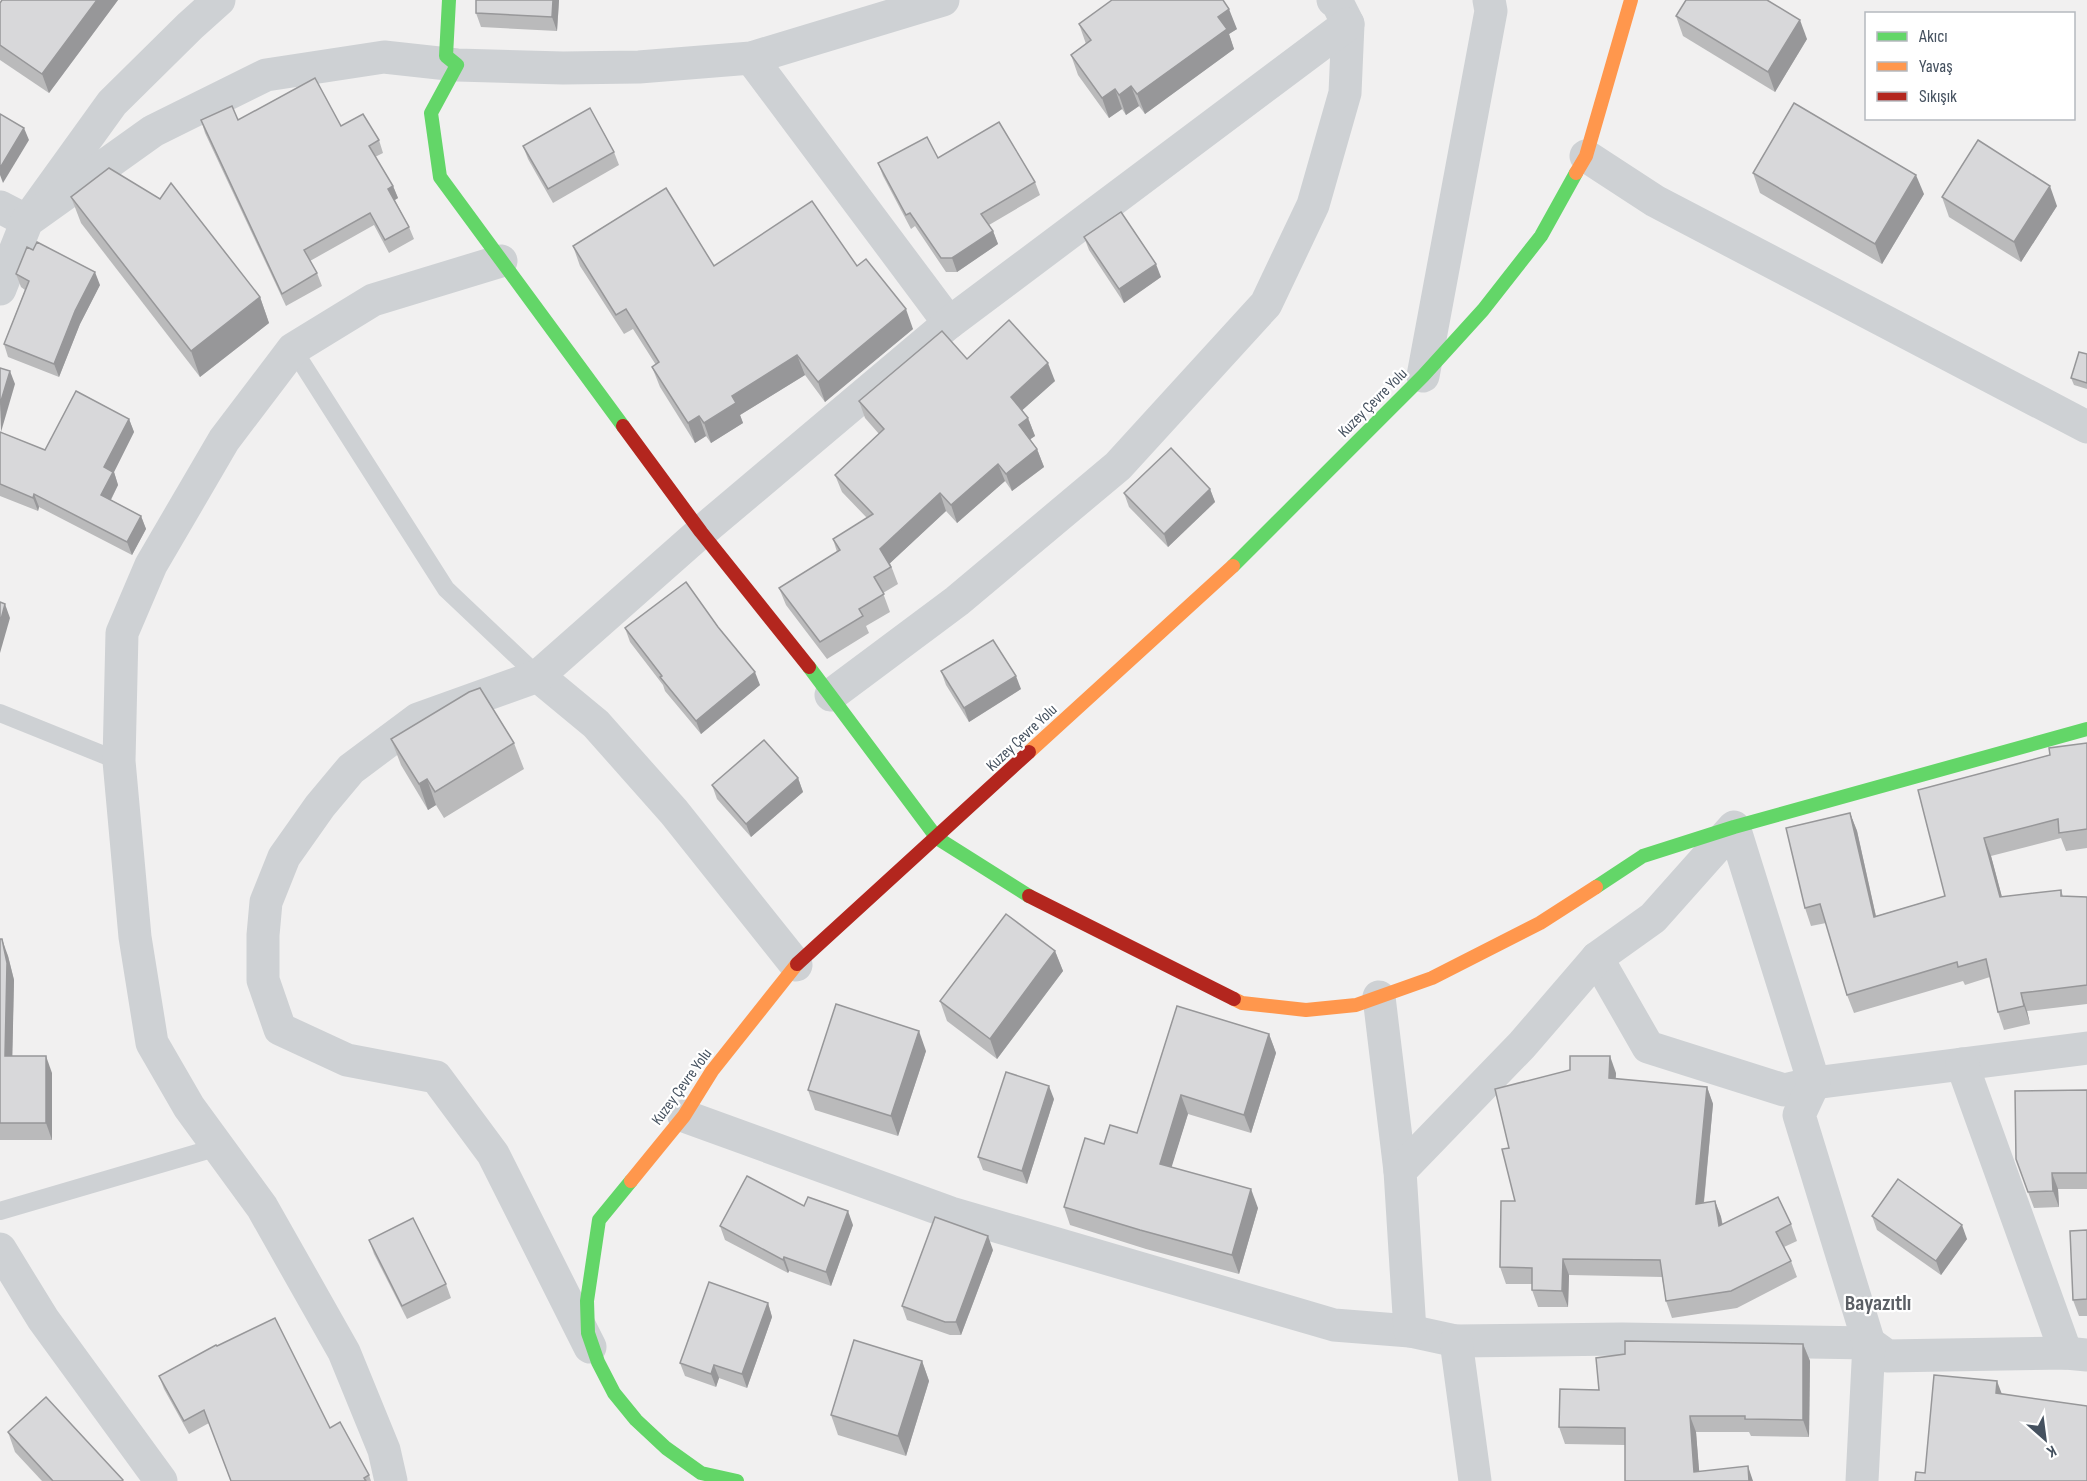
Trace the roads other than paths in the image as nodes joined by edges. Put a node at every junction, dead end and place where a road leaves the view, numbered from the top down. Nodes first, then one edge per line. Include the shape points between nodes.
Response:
1 (219, 0) edge
2 (449, 0) edge
3 (943, 0) edge
4 (1489, 0) edge
5 (1631, 0) edge
6 (1341, 12) edge
7 (751, 58) junction
8 (457, 65) junction
9 (1586, 156) junction
10 (14, 214) edge
11 (501, 261) junction
12 (0, 289) edge
13 (950, 323) junction
14 (293, 349) junction
15 (1423, 376) junction
16 (2087, 427) edge
17 (701, 532) junction
18 (538, 675) junction
19 (831, 695) junction
20 (0, 712) edge
21 (2087, 729) edge
22 (119, 761) junction
23 (1734, 827) junction
24 (937, 838) junction
25 (1597, 958) junction
26 (796, 965) junction
27 (1379, 997) junction
28 (2087, 1048) edge
29 (1962, 1064) junction
30 (1814, 1083) junction
31 (684, 1116) junction
32 (218, 1147) junction
33 (1400, 1171) junction
34 (0, 1211) edge
35 (0, 1249) edge
36 (1410, 1331) junction
37 (1456, 1341) junction
38 (1869, 1343) junction
39 (2076, 1354) edge
40 (598, 1362) junction
41 (161, 1481) edge
42 (391, 1481) edge
43 (736, 1481) edge
44 (1475, 1481) edge
45 (1862, 1481) edge

1 - 10 street via 112,103
2 - 8 street via 446,56
3 - 7 street
4 - 15 street via 1491,10
5 - 9 street, Kuzey Çevre Yolu
6 - 13 street
6 - 19 street via 1345,93 1313,205 1266,304 1118,466 957,601
7 - 8 street via 639,67
7 - 13 street
8 - 10 street via 384,57 267,75 153,131
8 - 11 street via 431,113 440,177
9 - 15 street, Kuzey Çevre Yolu via 1541,236
9 - 16 street via 1655,201
10 - 12 street
11 - 14 street via 373,300
11 - 17 street
13 - 17 street
14 - 18 lane via 446,589
14 - 22 street via 224,440 151,565 122,633
15 - 24 street, Kuzey Çevre Yolu via 1248,552
17 - 18 street
17 - 19 street
18 - 26 street via 620,750
18 - 40 street via 418,719 351,769 284,857 266,902 263,980 280,1029 348,1060 436,1077 493,1154
19 - 24 street
20 - 22 lane
21 - 23 street
22 - 32 street via 135,937 152,1043 189,1107
23 - 25 street via 1653,918
23 - 27 street via 1643,856 1540,923 1432,978
23 - 30 street
24 - 26 street, Kuzey Çevre Yolu
24 - 27 street via 1042,904 1242,1003 1306,1010 1356,1005
25 - 30 street via 1648,1047 1784,1090
25 - 33 street via 1522,1045
26 - 31 street, Kuzey Çevre Yolu via 712,1071
27 - 33 street
28 - 29 street
29 - 30 street
29 - 39 street
30 - 38 street via 1799,1115
31 - 36 street via 951,1213 1334,1325
31 - 40 street, Kuzey Çevre Yolu via 599,1220 587,1300 588,1333
32 - 34 lane
32 - 42 street via 262,1207 344,1352 384,1450
33 - 36 street
35 - 41 street via 43,1319
36 - 37 street
37 - 38 street
37 - 44 street
38 - 39 street via 1887,1356
38 - 45 street
40 - 43 street, Kuzey Çevre Yolu via 614,1393 666,1448 701,1473

